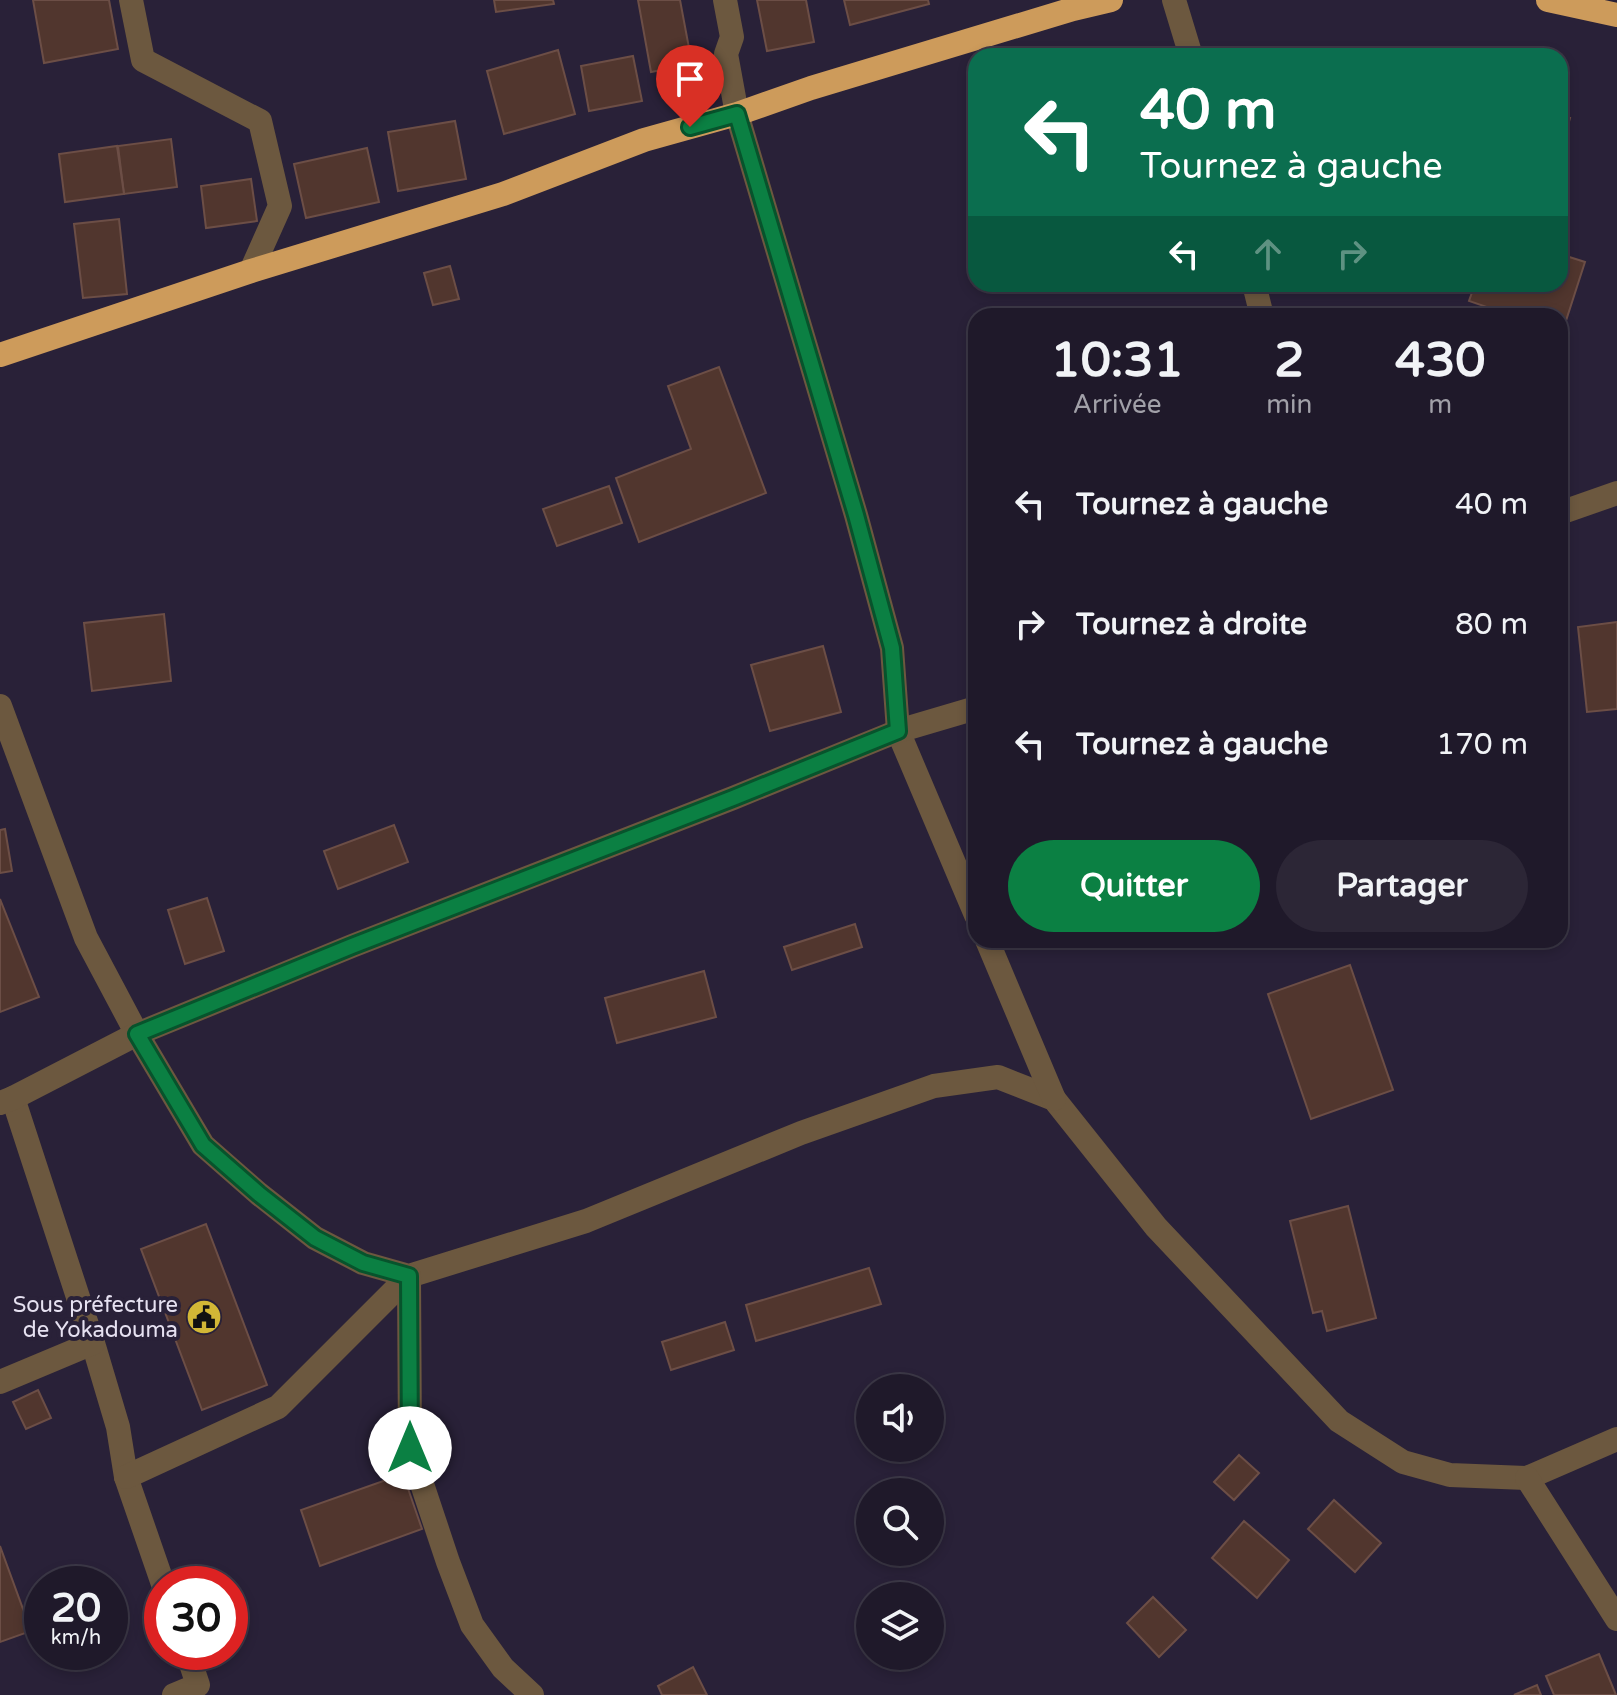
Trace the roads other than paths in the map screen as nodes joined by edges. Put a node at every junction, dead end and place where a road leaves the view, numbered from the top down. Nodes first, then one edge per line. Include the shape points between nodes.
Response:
1 (131, 0) edge
2 (725, 0) edge
3 (1111, 0) edge
4 (1174, 0) edge
5 (1548, 0) edge
6 (1617, 15) edge
7 (1189, 48) edge
8 (737, 114) junction
9 (251, 271) junction
10 (0, 355) edge
11 (1617, 493) edge
12 (1568, 510) edge
13 (0, 706) edge
14 (968, 710) edge
15 (898, 731) junction
16 (968, 896) edge
17 (990, 948) edge
18 (137, 1034) junction
19 (1054, 1099) junction
20 (7, 1101) edge
21 (409, 1276) junction
22 (93, 1343) junction
23 (0, 1382) edge
24 (1617, 1439) edge
25 (126, 1477) junction
26 (1527, 1478) junction
27 (157, 1566) edge
28 (1617, 1619) edge
29 (193, 1670) edge
30 (199, 1690) edge
31 (174, 1695) edge
32 (532, 1695) edge

1 - 9 street via 143,60 260,121 280,206
2 - 8 street via 732,37 726,54
3 - 8 highway
4 - 7 street
5 - 6 highway
8 - 9 highway via 644,140 503,194
8 - 15 street via 892,648
9 - 10 highway
11 - 12 street
13 - 18 street via 86,938
14 - 15 street
15 - 16 street
15 - 18 street
17 - 19 street
18 - 20 street
18 - 21 street via 203,1145 225,1165 315,1238 363,1263
19 - 21 street via 998,1077 934,1086 801,1133 586,1221
19 - 26 street via 1156,1227 1339,1421 1403,1462 1450,1475
20 - 22 street
21 - 25 street via 278,1407
21 - 32 street via 410,1448 472,1625 503,1668
22 - 23 street
22 - 25 street via 118,1427
24 - 26 street
25 - 27 street
26 - 28 street
29 - 30 street
30 - 31 street

